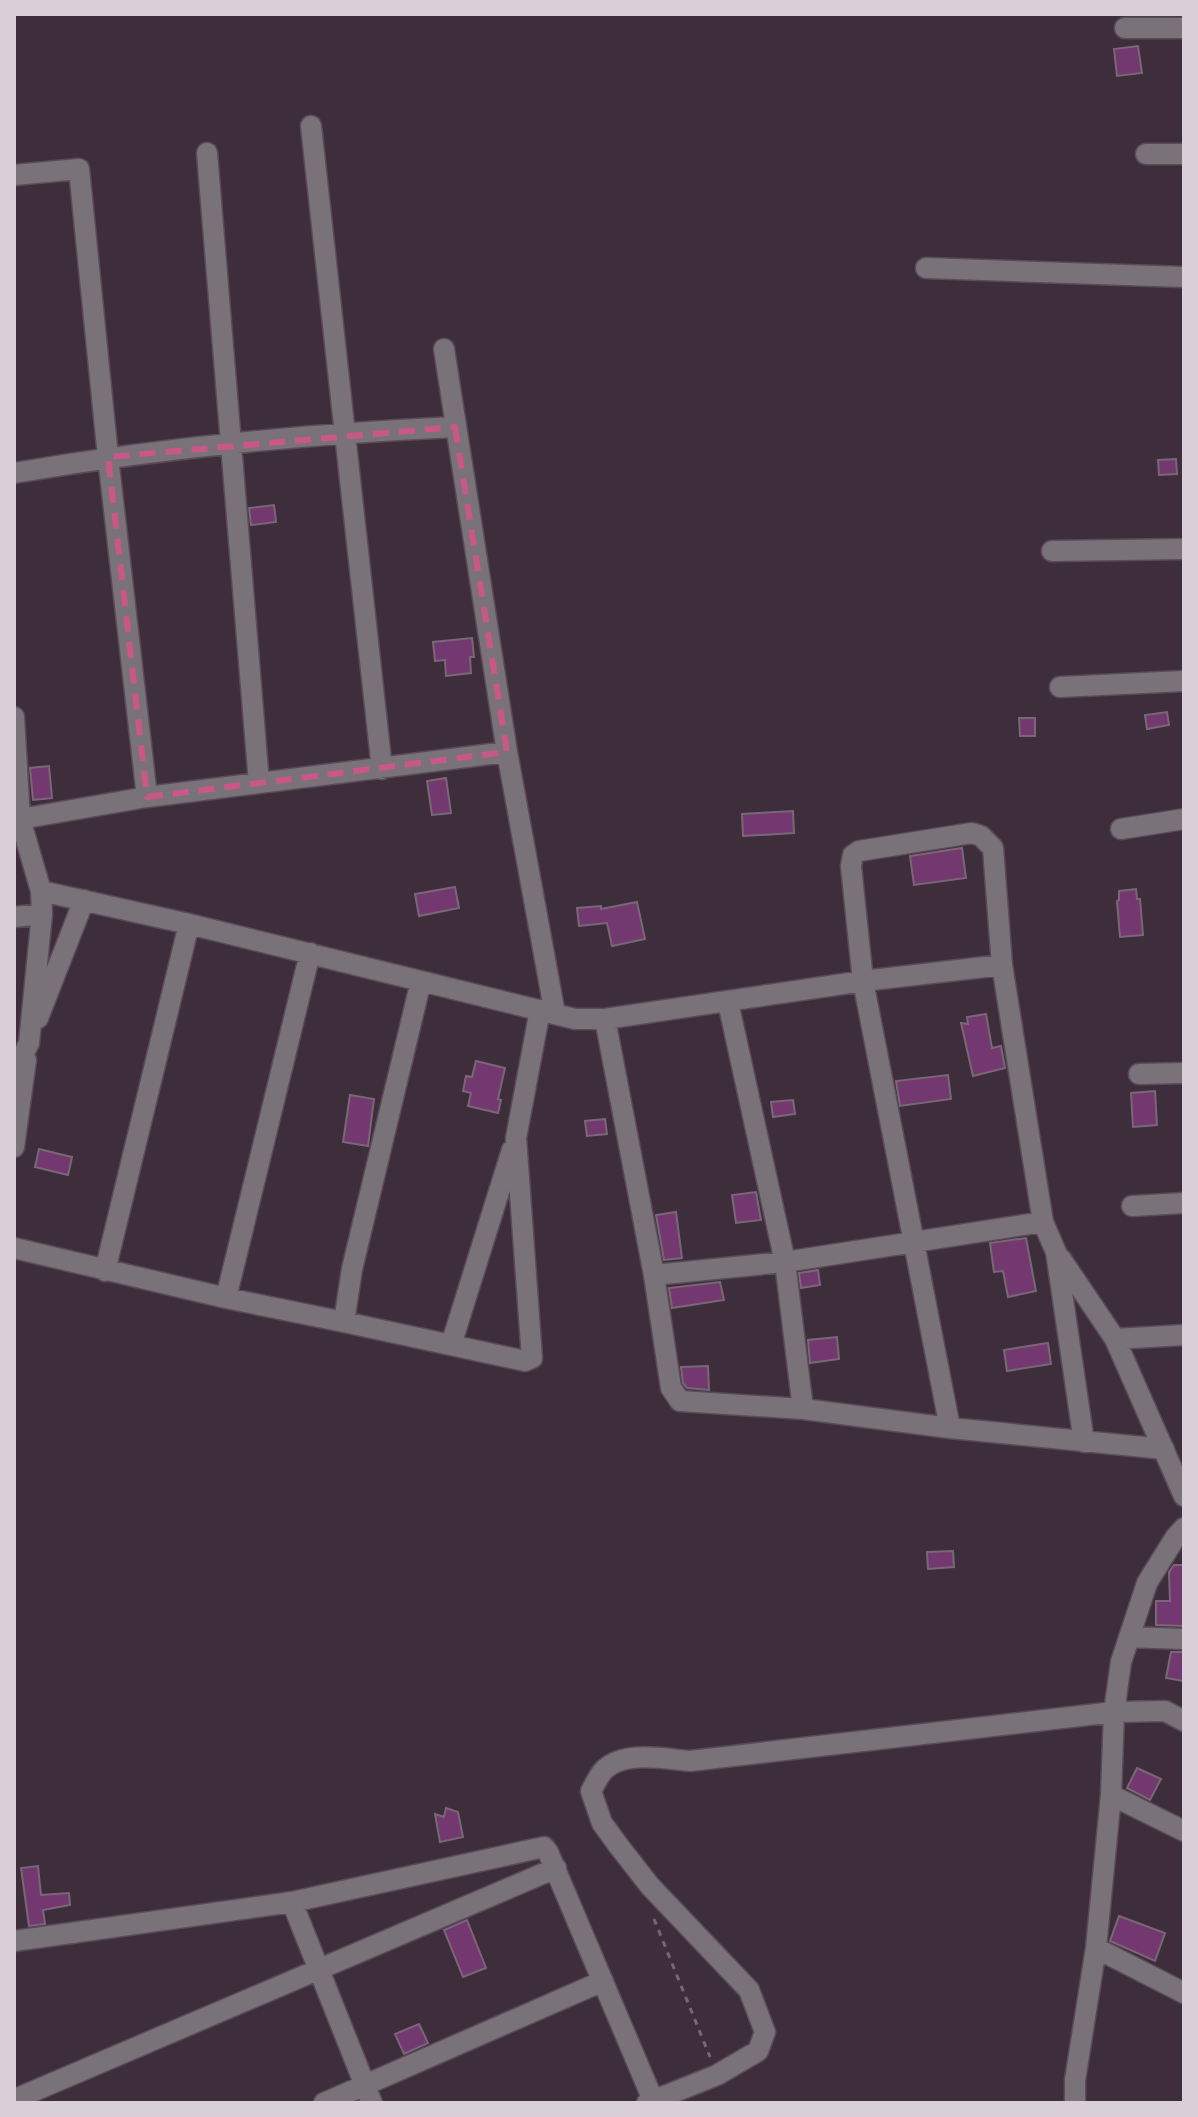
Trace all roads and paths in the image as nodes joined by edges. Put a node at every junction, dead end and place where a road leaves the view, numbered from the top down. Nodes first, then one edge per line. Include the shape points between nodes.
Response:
1 (1125, 28) dead end
2 (1184, 28) edge
3 (311, 126) dead end
4 (207, 153) dead end
5 (1146, 154) dead end
6 (1184, 154) edge
7 (14, 175) edge
8 (926, 268) dead end
9 (1184, 277) edge
10 (444, 349) dead end
11 (455, 427) junction
12 (344, 432) junction
13 (230, 442) junction
14 (108, 457) junction
15 (14, 473) edge
16 (1184, 549) edge
17 (1052, 551) dead end
18 (1184, 681) edge
19 (1060, 687) dead end
20 (14, 717) edge
21 (507, 752) junction
22 (382, 769) junction
23 (259, 783) junction
24 (147, 797) junction
25 (20, 819) junction
26 (1184, 819) edge
27 (1121, 829) dead end
28 (41, 891) junction
29 (84, 900) junction
30 (42, 914) junction
31 (14, 917) edge
32 (189, 924) junction
33 (310, 953) junction
34 (1002, 965) junction
35 (421, 981) junction
36 (863, 981) junction
37 (728, 1002) junction
38 (548, 1012) junction
39 (605, 1019) junction
40 (29, 1043) junction
41 (1184, 1073) edge
42 (14, 1074) edge
43 (1139, 1074) dead end
44 (516, 1138) junction
45 (14, 1147) edge
46 (1184, 1203) edge
47 (1132, 1206) dead end
48 (1043, 1222) junction
49 (912, 1242) junction
50 (14, 1248) edge
51 (1056, 1252) junction
52 (785, 1262) junction
53 (105, 1271) junction
54 (654, 1275) junction
55 (226, 1298) junction
56 (344, 1322) junction
57 (1184, 1335) edge
58 (1115, 1339) junction
59 (451, 1345) junction
60 (803, 1409) junction
61 (950, 1428) junction
62 (1084, 1442) junction
63 (1164, 1449) junction
64 (1184, 1496) edge
65 (1184, 1528) edge
66 (1129, 1637) junction
67 (1184, 1639) edge
68 (1114, 1712) junction
69 (1184, 1721) edge
70 (1111, 1795) junction
71 (1184, 1831) edge
72 (556, 1868) junction
73 (292, 1902) junction
74 (649, 1906) dead end
75 (14, 1941) edge
76 (1096, 1948) junction
77 (319, 1969) junction
78 (603, 1981) junction
79 (1184, 1993) edge
80 (717, 2075) junction
81 (368, 2094) edge
82 (18, 2097) edge
83 (650, 2102) edge
84 (324, 2103) edge
85 (1075, 2103) edge

1 - 2 street
3 - 12 street
4 - 13 street
5 - 6 street
7 - 14 street via 79,169
8 - 9 street
10 - 11 street
11 - 12 street
11 - 21 street
12 - 13 street
12 - 22 street
13 - 14 street
13 - 23 street
14 - 15 street
14 - 24 street
16 - 17 street
18 - 19 street
20 - 25 street
21 - 22 street
21 - 38 street
22 - 23 street
23 - 24 street
24 - 25 street
25 - 28 street
26 - 27 street
28 - 29 street
28 - 30 street
29 - 32 street
29 - 40 street
30 - 31 street
30 - 40 street
32 - 33 street
32 - 53 street
33 - 35 street
33 - 55 street
34 - 36 street
34 - 36 street via 993,848 972,833 853,855
34 - 48 street
35 - 38 street
35 - 56 street
36 - 37 street
36 - 49 street
37 - 39 street
37 - 52 street
38 - 39 street
38 - 44 street
39 - 54 street
40 - 42 street
40 - 45 street
41 - 43 street
44 - 59 street
44 - 59 street via 533,1355 525,1361
46 - 47 street
48 - 49 street
48 - 51 street
49 - 52 street
49 - 61 street
50 - 53 street
51 - 58 street
51 - 62 street
52 - 54 street
52 - 60 street
53 - 55 street
54 - 60 street via 675,1397 690,1403
55 - 56 street
56 - 59 street
57 - 58 street
58 - 63 street
60 - 61 street
61 - 62 street
62 - 63 street
63 - 64 street
65 - 66 street via 1147,1583
66 - 67 street
66 - 68 street
68 - 69 street via 1165,1711
68 - 70 street
68 - 80 street via 690,1761 617,1760 603,1770 591,1791 602,1823 650,1886 749,1990 761,2018 765,2032 758,2051
70 - 71 street
70 - 76 street
72 - 73 street via 544,1847
72 - 77 street
72 - 78 street
73 - 75 street
73 - 77 street
74 - 80 path
76 - 79 street
76 - 85 street
77 - 81 street
77 - 82 street
78 - 81 street
78 - 83 street
80 - 83 street
81 - 84 street

